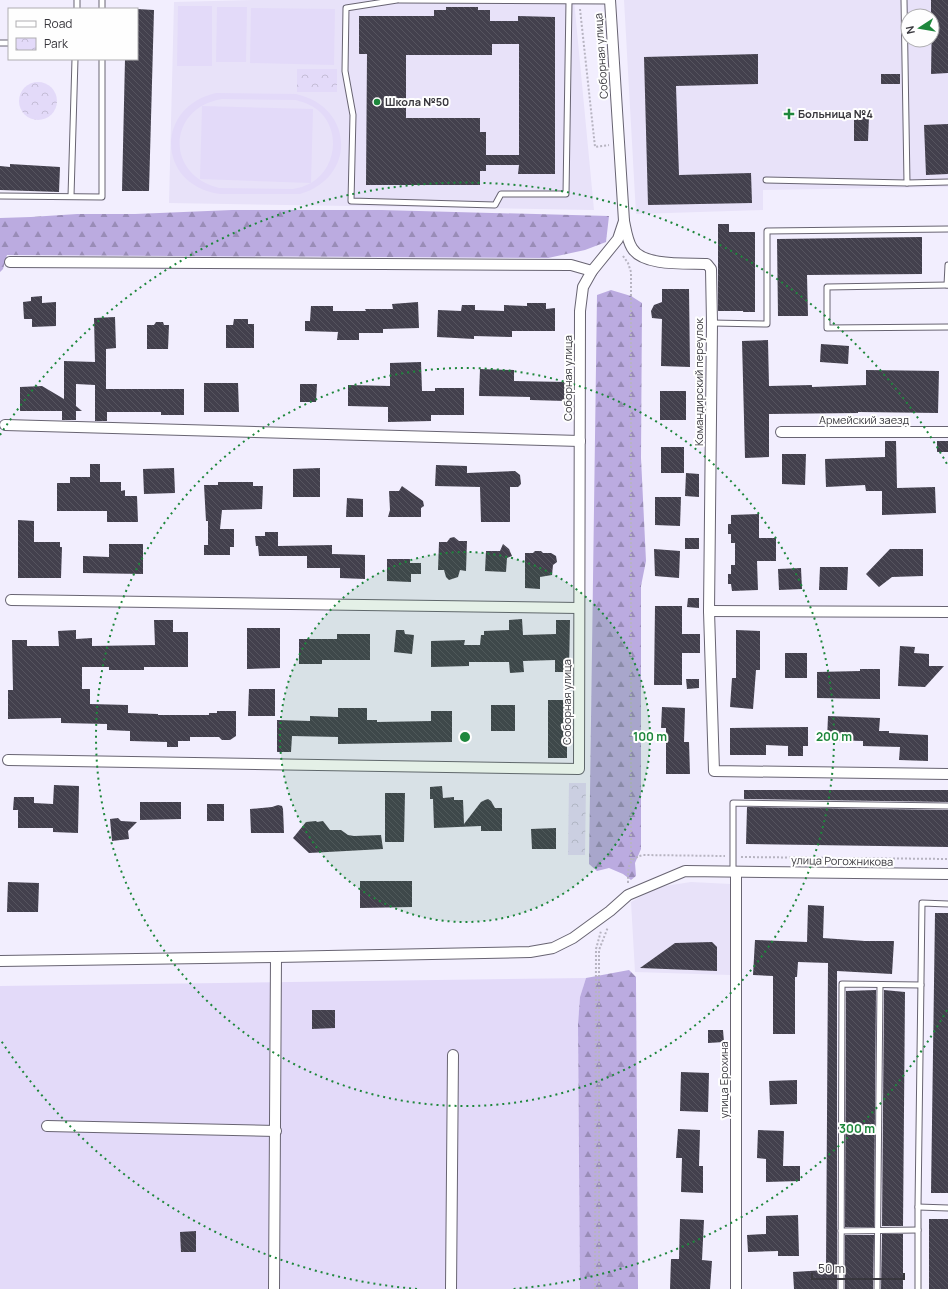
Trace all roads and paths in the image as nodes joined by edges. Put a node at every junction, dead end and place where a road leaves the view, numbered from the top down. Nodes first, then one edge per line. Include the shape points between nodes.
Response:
1 (398, 0) edge
2 (904, 0) edge
3 (569, 1) edge
4 (579, 1) edge
5 (610, 1) edge
6 (76, 60) edge
7 (102, 60) edge
8 (609, 145) dead end
9 (766, 180) dead end
10 (948, 182) edge
11 (907, 183) junction
12 (0, 196) edge
13 (72, 196) junction
14 (624, 221) junction
15 (948, 229) edge
16 (613, 245) junction
17 (10, 262) dead end
18 (948, 265) edge
19 (592, 271) junction
20 (948, 285) edge
21 (712, 323) junction
22 (948, 327) edge
23 (5, 425) dead end
24 (781, 432) dead end
25 (948, 432) edge
26 (580, 441) junction
27 (11, 600) dead end
28 (579, 608) junction
29 (709, 611) junction
30 (948, 612) edge
31 (8, 760) dead end
32 (948, 774) edge
33 (948, 806) edge
34 (733, 856) junction
35 (948, 859) edge
36 (632, 861) junction
37 (734, 872) junction
38 (948, 874) edge
39 (628, 895) junction
40 (948, 904) edge
41 (608, 926) dead end
42 (602, 929) dead end
43 (276, 957) junction
44 (0, 961) edge
45 (880, 985) junction
46 (921, 985) junction
47 (453, 1055) dead end
48 (47, 1126) dead end
49 (276, 1131) junction
50 (918, 1207) junction
51 (948, 1208) edge
52 (918, 1230) junction
53 (841, 1231) junction
54 (877, 1231) junction
55 (274, 1289) edge
56 (451, 1289) edge
57 (595, 1289) edge
58 (599, 1289) edge
59 (736, 1289) edge
60 (841, 1289) edge
61 (877, 1289) edge
62 (918, 1289) edge

1 - 3 lane
1 - 3 lane via 346,8 345,71 353,115 351,201 495,205 501,194 566,194
2 - 11 lane
3 - 4 lane
4 - 5 lane
4 - 8 path via 594,147
5 - 14 street, Соборная улица
6 - 13 lane
7 - 13 lane via 102,197
9 - 11 lane
10 - 11 lane
12 - 13 lane
14 - 16 street, Соборная улица via 618,239
14 - 21 street, Командирский переулок via 629,242 639,256 659,262 710,266
15 - 21 lane via 767,231 767,324
16 - 19 street, Соборная улица
16 - 36 path via 628,263 631,272
17 - 19 street via 571,265
18 - 20 lane
19 - 26 street, Соборная улица via 583,287 580,312
20 - 22 lane via 828,287 827,328
21 - 29 street, Командирский переулок
23 - 26 street
24 - 25 street, Армейский заезд
26 - 28 street, Соборная улица
27 - 28 street
28 - 31 street, Соборная улица via 579,769
29 - 30 street
29 - 32 street, Командирский переулок via 714,771
33 - 34 lane via 733,803
34 - 35 path
34 - 36 path via 643,856
34 - 37 lane
36 - 39 path via 628,870
37 - 38 street, улица Рогожникова
37 - 39 street, улица Рогожникова via 685,872
37 - 59 street, улица Ерохина
39 - 43 street, улица Рогожникова via 573,938 552,948 538,951
40 - 46 lane via 922,903
41 - 58 path via 599,950
42 - 57 path via 596,949
43 - 44 street, улица Рогожникова
43 - 49 street
45 - 46 lane
45 - 53 lane via 842,984
45 - 54 lane
46 - 50 lane
47 - 56 street
48 - 49 street
49 - 55 street
50 - 51 lane
50 - 52 lane
52 - 54 lane
52 - 62 lane
53 - 54 lane
53 - 60 lane
54 - 61 lane

